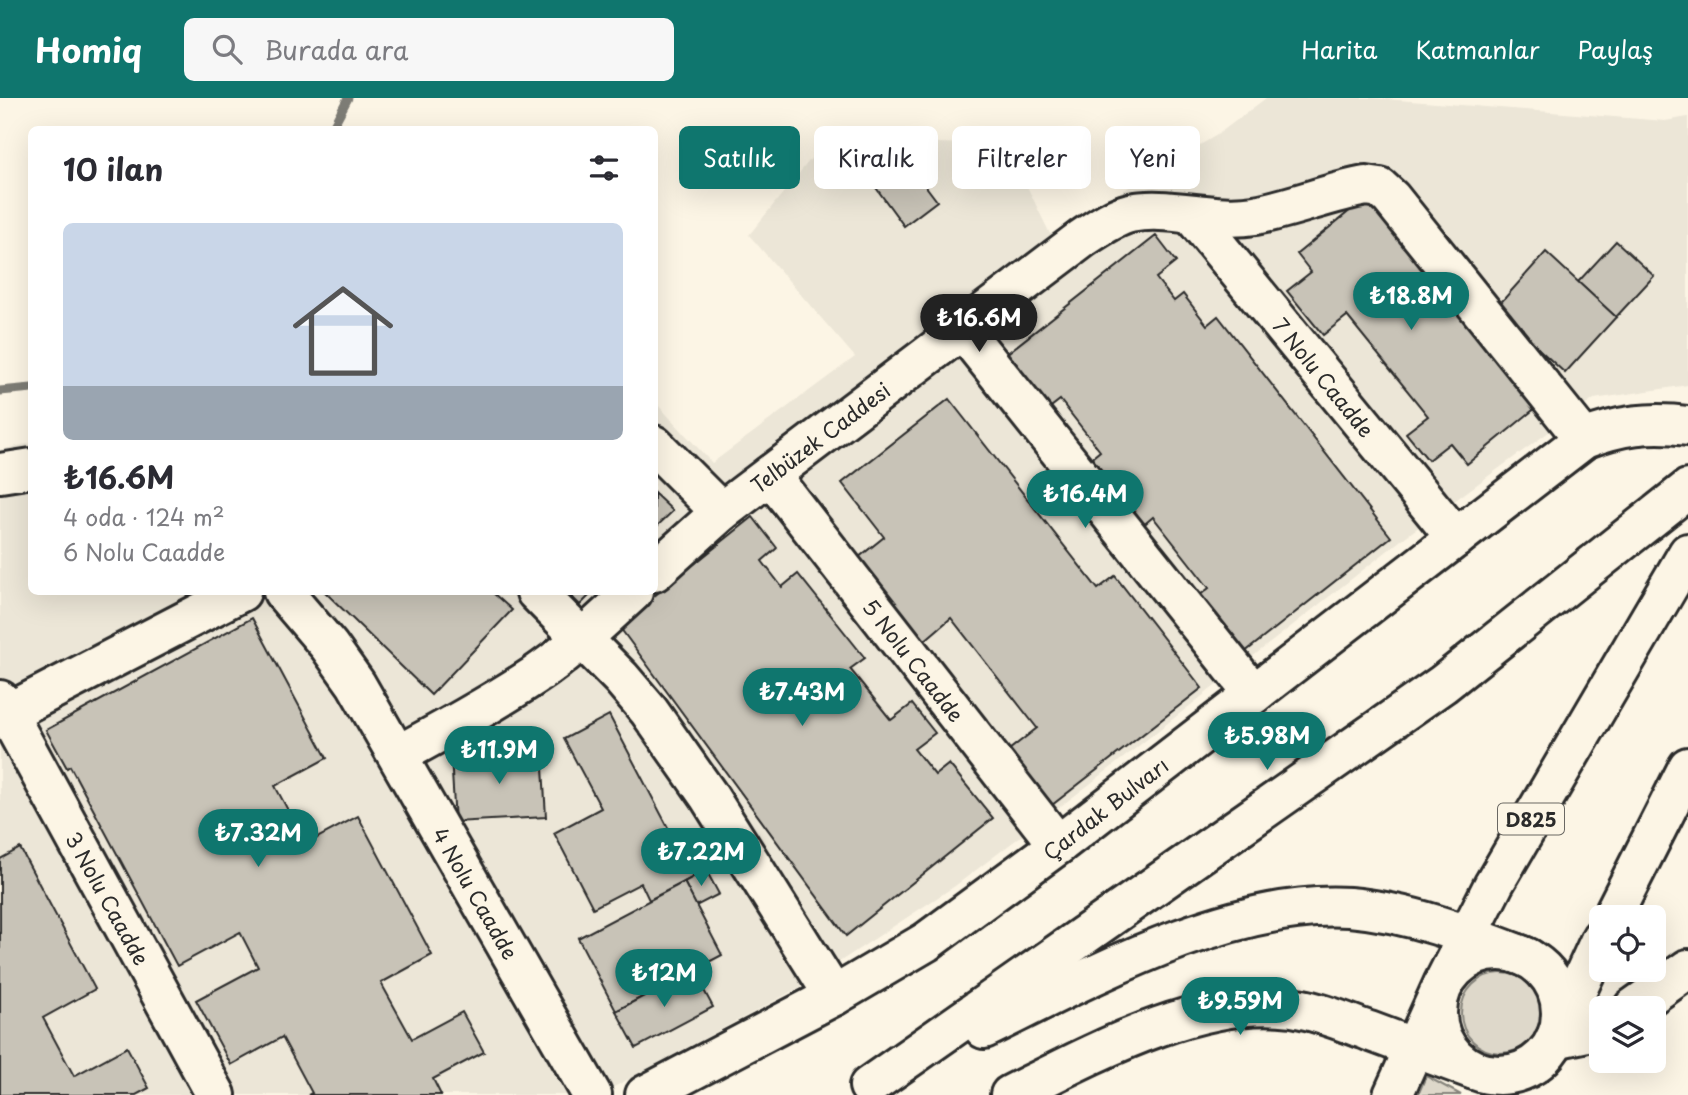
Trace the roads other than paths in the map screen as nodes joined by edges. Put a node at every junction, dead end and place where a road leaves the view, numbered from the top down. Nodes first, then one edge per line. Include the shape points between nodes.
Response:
1 (1192, 215) junction
2 (962, 329) junction
3 (1688, 426) edge
4 (1584, 439) junction
5 (658, 449) edge
6 (28, 469) edge
7 (0, 473) edge
8 (770, 475) junction
9 (1688, 489) edge
10 (721, 512) junction
11 (1456, 538) junction
12 (1688, 553) edge
13 (658, 568) edge
14 (235, 595) edge
15 (286, 595) edge
16 (539, 595) edge
17 (630, 595) edge
18 (582, 638) junction
19 (1254, 694) junction
20 (2, 710) edge
21 (398, 755) junction
22 (1688, 767) edge
23 (1058, 845) junction
24 (1618, 905) edge
25 (1469, 935) junction
26 (1528, 958) junction
27 (1589, 964) edge
28 (1688, 969) edge
29 (1443, 984) junction
30 (834, 996) junction
31 (1650, 996) edge
32 (1589, 1031) edge
33 (1555, 1039) junction
34 (1415, 1048) junction
35 (1474, 1070) junction
36 (860, 1091) edge
37 (216, 1095) edge
38 (592, 1095) edge
39 (645, 1095) edge
40 (1010, 1095) edge
41 (1393, 1095) edge
42 (1524, 1095) edge

1 - 2 main road, Telbüzek Caddesi via 1148,211 1108,222
1 - 4 main road, Telbüzek Caddesi via 1230,218 1353,188 1381,188
1 - 11 main road, 7 Nolu Caadde
2 - 8 main road, Telbüzek Caddesi
2 - 19 main road
3 - 4 main road, Çardak Bulvarı via 1635,424
4 - 11 main road, Çardak Bulvarı
5 - 10 main road
6 - 7 main road
8 - 10 main road, Telbüzek Caddesi
8 - 23 main road, 5 Nolu Caadde
9 - 36 main road via 1443,684
10 - 13 main road, Telbüzek Caddesi
11 - 19 main road, Çardak Bulvarı
12 - 25 main road, D825 via 1494,884
14 - 20 main road
15 - 21 main road, 4 Nolu Caadde via 356,684
16 - 18 main road
17 - 18 main road
18 - 21 main road via 535,675
18 - 30 main road via 649,711 708,795
19 - 23 main road, Çardak Bulvarı
20 - 37 main road, 3 Nolu Caadde
21 - 38 main road, 4 Nolu Caadde
22 - 24 main road
23 - 30 main road, Çardak Bulvarı via 926,942
25 - 26 main road
25 - 29 main road, D825
25 - 36 main road via 1350,907 1305,907 1258,915 1201,931 1127,962
26 - 29 main road via 1510,951 1472,956
26 - 33 main road via 1544,969 1555,986 1560,1024
27 - 33 main road
28 - 31 main road
29 - 34 main road, D825
29 - 35 main road via 1437,1021 1441,1036 1460,1062
30 - 39 main road, Çardak Bulvarı
32 - 33 main road
33 - 35 main road via 1535,1063 1521,1071 1506,1075
33 - 42 main road
34 - 35 main road
34 - 40 main road via 1292,1007 1251,1006 1204,1012 1161,1027
34 - 41 main road, D825

